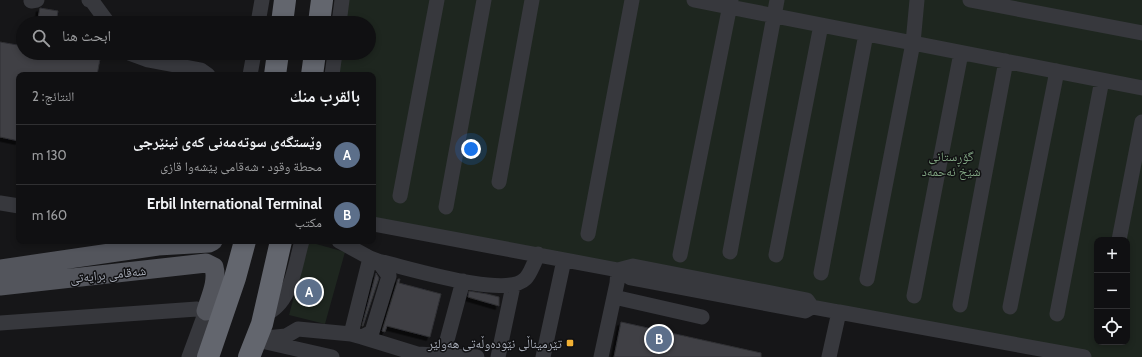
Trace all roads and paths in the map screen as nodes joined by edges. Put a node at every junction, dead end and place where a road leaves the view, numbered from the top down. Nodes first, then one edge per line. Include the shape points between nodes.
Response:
1 (89, 0) edge
2 (262, 0) edge
3 (285, 0) edge
4 (342, 0) edge
5 (437, 0) edge
6 (484, 0) edge
7 (532, 0) edge
8 (632, 0) edge
9 (694, 0) edge
10 (777, 0) edge
11 (917, 0) edge
12 (970, 0) edge
13 (731, 4) edge
14 (103, 16) edge
15 (259, 16) edge
16 (283, 16) edge
17 (340, 16) edge
18 (774, 16) junction
19 (821, 25) junction
20 (1142, 33) edge
21 (866, 34) junction
22 (913, 43) junction
23 (961, 53) junction
24 (148, 60) edge
25 (253, 60) edge
26 (277, 60) edge
27 (314, 60) edge
28 (334, 60) edge
29 (1006, 62) junction
30 (1057, 71) junction
31 (204, 72) edge
32 (251, 72) edge
33 (275, 72) edge
34 (312, 72) edge
35 (332, 72) edge
36 (1102, 80) junction
37 (1142, 88) edge
38 (1142, 122) edge
39 (499, 182) dead end
40 (400, 196) dead end
41 (0, 203) edge
42 (16, 206) edge
43 (446, 207) dead end
44 (376, 225) edge
45 (588, 234) dead end
46 (1120, 237) edge
47 (192, 244) edge
48 (244, 244) edge
49 (280, 244) edge
50 (301, 244) edge
51 (345, 244) edge
52 (730, 252) dead end
53 (538, 254) junction
54 (776, 254) dead end
55 (680, 255) dead end
56 (374, 259) junction
57 (564, 260) junction
58 (0, 269) edge
59 (618, 270) junction
60 (821, 273) dead end
61 (33, 274) junction
62 (867, 279) dead end
63 (463, 281) junction
64 (0, 286) edge
65 (513, 286) junction
66 (914, 296) dead end
67 (614, 297) junction
68 (960, 305) dead end
69 (1010, 307) dead end
70 (839, 312) junction
71 (214, 314) junction
72 (1057, 314) dead end
73 (264, 315) junction
74 (702, 317) dead end
75 (0, 323) edge
76 (356, 336) junction
77 (253, 348) edge
78 (443, 355) junction
79 (189, 357) edge
80 (208, 357) edge
81 (297, 357) edge
82 (332, 357) edge
83 (477, 357) edge
84 (498, 357) edge
85 (543, 357) edge
86 (601, 357) edge
87 (829, 357) edge
88 (1084, 357) edge

1 - 14 street
2 - 15 street
3 - 16 highway
4 - 17 street
5 - 40 street
6 - 43 street
7 - 39 street
8 - 45 street
9 - 13 street
10 - 18 street
11 - 22 street
12 - 20 street
13 - 18 street
13 - 55 street
18 - 19 street
18 - 52 street
19 - 21 street
19 - 54 street
21 - 22 street
21 - 60 street
22 - 23 street
22 - 62 street
23 - 29 street
23 - 66 street
24 - 31 street
25 - 32 street
26 - 33 highway
27 - 34 highway
28 - 35 street
29 - 30 street
29 - 68 street
30 - 36 street
30 - 69 street
36 - 37 street
36 - 72 street
38 - 46 street
41 - 42 street
44 - 53 street
47 - 61 main road, شەقامی برایەتی via 158,246
48 - 71 highway via 235,278
49 - 73 highway
50 - 73 street via 286,295 279,306
51 - 56 street
53 - 57 street
53 - 65 street via 526,279
56 - 63 street
56 - 76 street
56 - 76 street via 389,276 372,332
57 - 59 street
57 - 85 street
58 - 61 main road, شەقامی برایەتی
59 - 67 street
59 - 70 street via 633,266 807,300 812,308
61 - 64 main road, شەقامی برایەتی
61 - 71 main road, شەقامی برایەتی via 206,263 214,267
63 - 65 street
63 - 78 street
65 - 84 street
67 - 74 street
67 - 86 street
70 - 87 street
70 - 88 street
71 - 75 street via 196,309
71 - 79 street
71 - 80 highway
73 - 77 highway
76 - 77 street via 298,329
76 - 78 street via 417,354
77 - 81 street
77 - 82 street
78 - 83 street

